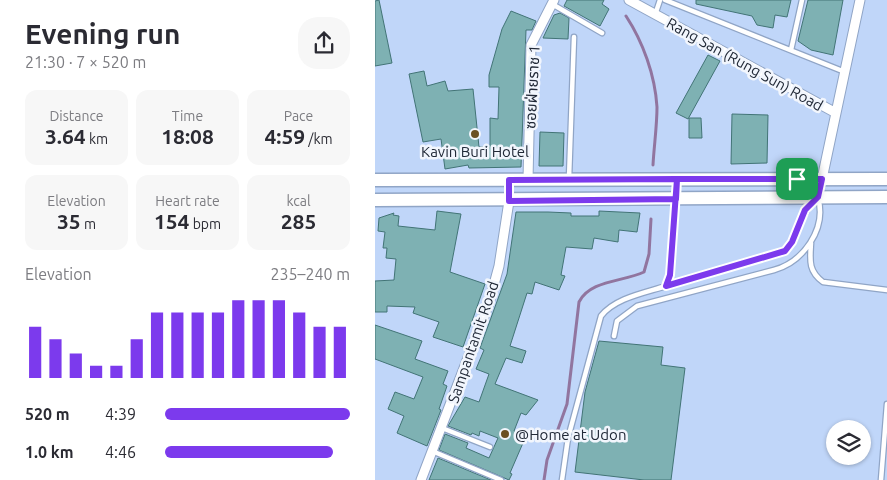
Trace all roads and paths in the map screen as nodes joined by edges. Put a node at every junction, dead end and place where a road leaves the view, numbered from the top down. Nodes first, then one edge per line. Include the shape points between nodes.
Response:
1 (629, 0) edge
2 (660, 0) edge
3 (665, 0) edge
4 (802, 0) edge
5 (860, 0) edge
6 (553, 2) edge
7 (655, 15) junction
8 (602, 33) dead end
9 (574, 37) dead end
10 (791, 50) junction
11 (845, 72) junction
12 (836, 113) junction
13 (677, 179) junction
14 (822, 179) junction
15 (887, 179) edge
16 (375, 180) edge
17 (509, 180) junction
18 (528, 180) junction
19 (569, 180) junction
20 (818, 197) junction
21 (887, 197) edge
22 (676, 199) junction
23 (375, 200) edge
24 (509, 201) junction
25 (811, 242) junction
26 (666, 286) junction
27 (887, 290) edge
28 (614, 336) dead end
29 (887, 404) edge
30 (441, 428) junction
31 (490, 448) dead end
32 (432, 451) junction
33 (421, 480) edge
34 (501, 480) edge
35 (562, 480) edge
36 (881, 480) edge

1 - 7 street, Rang San (Rung Sun) Road
2 - 7 lane
3 - 10 lane
4 - 10 lane
5 - 11 street
6 - 8 lane
6 - 18 street, ซอยฝ่ายราช 1 via 531,45
7 - 12 street, Rang San (Rung Sun) Road
9 - 19 lane
10 - 11 lane
11 - 12 street
12 - 14 street
13 - 14 street
13 - 19 street
13 - 22 street
14 - 15 street
14 - 20 street
16 - 17 street
17 - 18 street
17 - 24 street
18 - 19 street
20 - 21 street
20 - 22 street
20 - 25 lane via 821,211
20 - 26 lane via 805,210 785,251
22 - 24 street
22 - 26 lane via 670,275
23 - 24 street
24 - 30 street, Sampantamit Road via 499,266 489,303
25 - 27 lane via 810,266 814,276 823,282
25 - 28 lane via 801,256 783,267 637,306 617,321
26 - 35 lane via 617,303 601,316 568,438
29 - 36 lane
30 - 31 lane
30 - 32 street, Sampantamit Road
32 - 33 street, Sampantamit Road
32 - 34 lane

